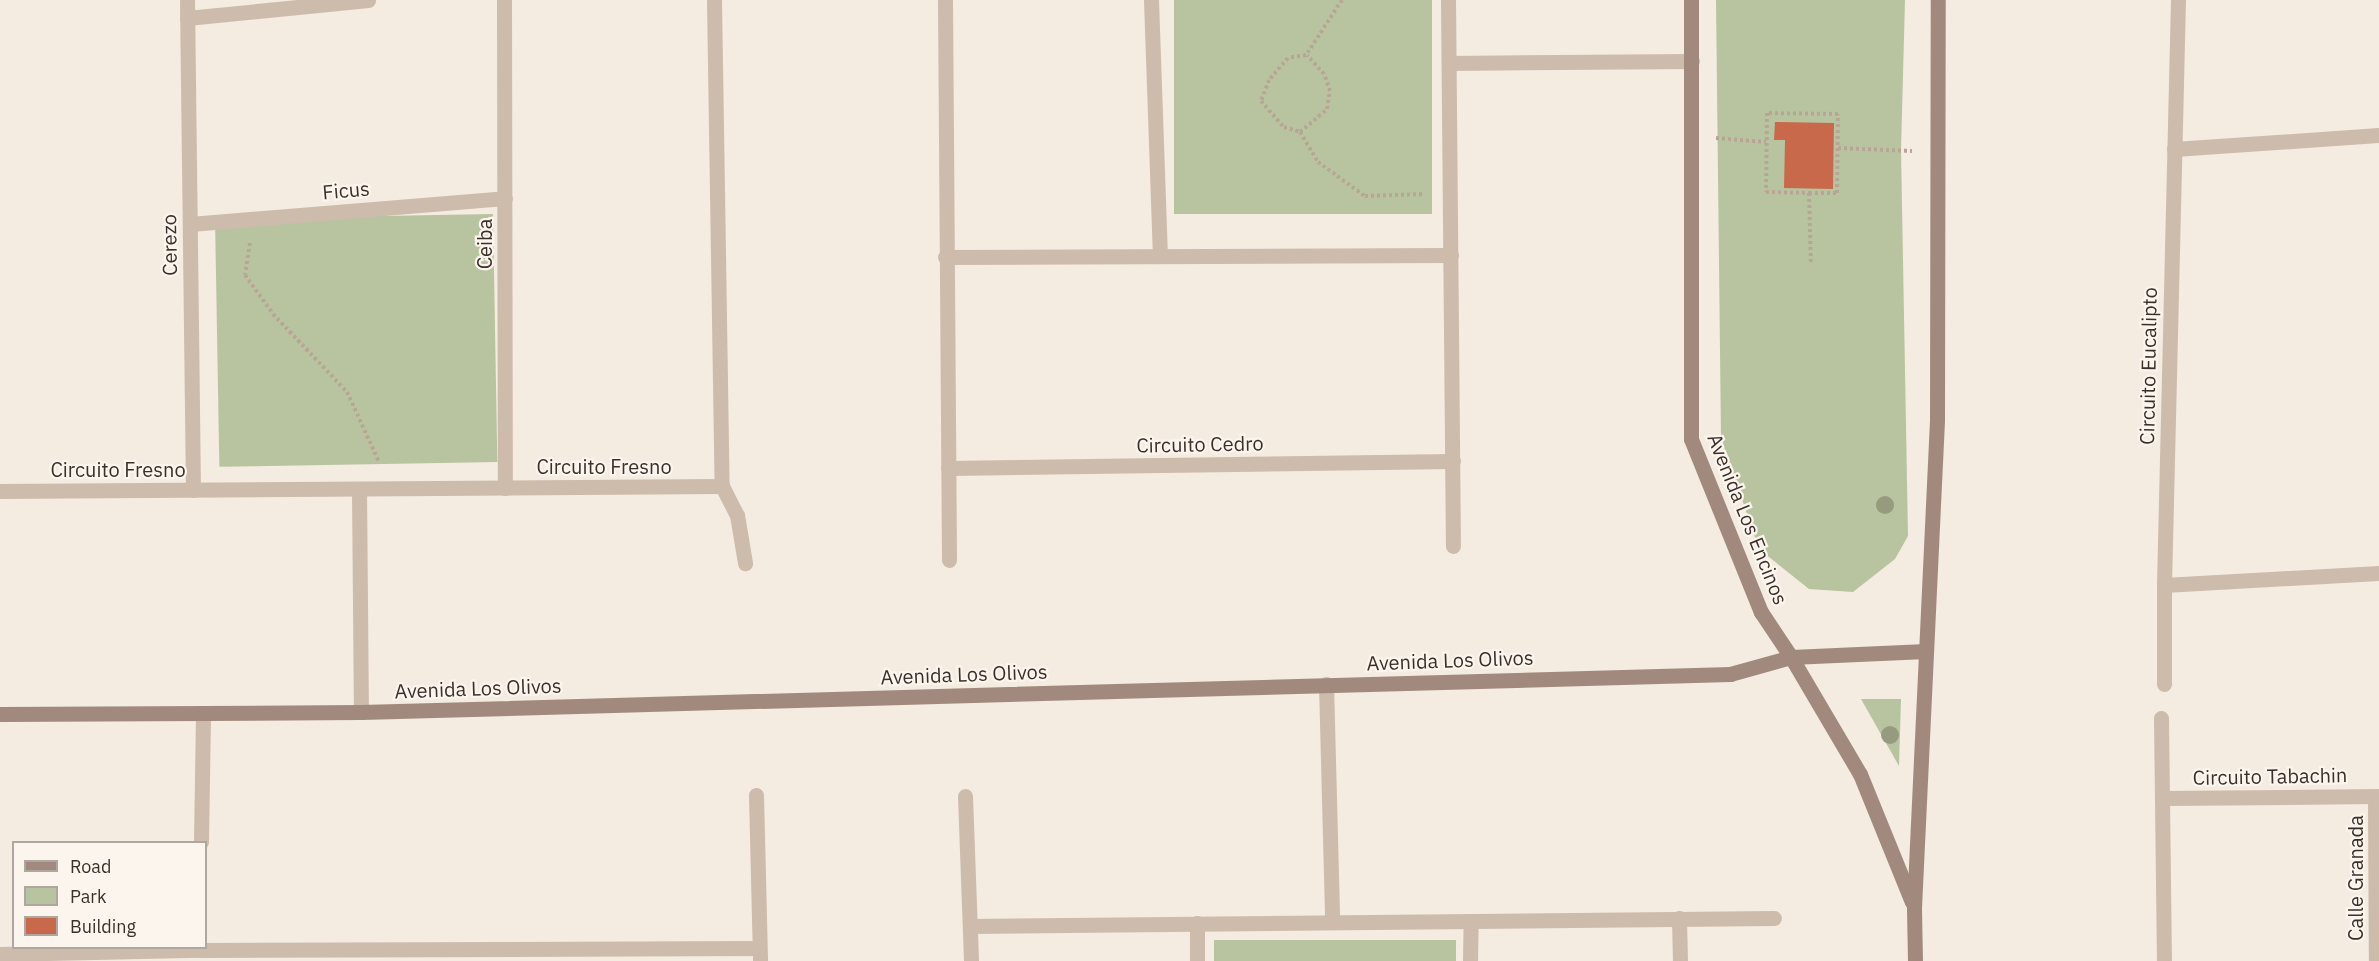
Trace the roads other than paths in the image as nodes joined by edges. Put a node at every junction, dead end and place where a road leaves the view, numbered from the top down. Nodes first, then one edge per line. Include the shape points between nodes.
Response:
1 (187, 0) edge
2 (368, 0) edge
3 (504, 0) edge
4 (714, 0) edge
5 (945, 0) edge
6 (1151, 0) edge
7 (1448, 0) edge
8 (1691, 0) edge
9 (1938, 0) edge
10 (2178, 0) edge
11 (187, 18) junction
12 (1692, 61) junction
13 (1449, 63) junction
14 (2379, 135) edge
15 (2174, 149) junction
16 (505, 198) junction
17 (190, 224) junction
18 (1160, 255) junction
19 (1451, 255) junction
20 (945, 257) junction
21 (1453, 461) junction
22 (948, 468) junction
23 (722, 486) junction
24 (505, 488) junction
25 (360, 489) junction
26 (193, 490) junction
27 (0, 491) edge
28 (1454, 546) dead end
29 (949, 560) dead end
30 (745, 563) dead end
31 (2379, 573) edge
32 (2164, 585) junction
33 (1926, 651) junction
34 (1791, 657) junction
35 (1326, 684) junction
36 (2164, 684) dead end
37 (361, 712) junction
38 (203, 713) junction
39 (0, 714) edge
40 (2162, 718) dead end
41 (756, 795) dead end
42 (965, 796) dead end
43 (2377, 796) edge
44 (2162, 798) junction
45 (201, 841) edge
46 (1914, 908) junction
47 (1679, 918) junction
48 (1774, 918) dead end
49 (1332, 921) junction
50 (1471, 922) junction
51 (1197, 923) junction
52 (970, 926) junction
53 (199, 953) edge
54 (0, 954) edge
55 (532, 955) edge
56 (759, 955) edge
57 (971, 961) edge
58 (1197, 961) edge
59 (1470, 961) edge
60 (1680, 961) edge
61 (1915, 961) edge
62 (2164, 961) edge
63 (2376, 961) edge

1 - 11 street, Cerezo
2 - 11 street
3 - 16 street, Ceiba
4 - 23 street
5 - 20 street
6 - 18 street
7 - 13 street
8 - 12 street, Avenida Los Encinos
9 - 33 street, Avenida Los Encinos via 1936,420
10 - 15 street, Circuito Eucalipto
11 - 17 street, Cerezo
12 - 13 street
12 - 34 street, Avenida Los Encinos via 1691,439 1761,612
13 - 19 street
14 - 15 street
15 - 32 street, Circuito Eucalipto
16 - 17 street, Ficus
16 - 24 street, Ceiba
17 - 26 street, Cerezo
18 - 19 street
18 - 20 street
19 - 21 street
20 - 22 street
21 - 22 street, Circuito Cedro
21 - 28 street
22 - 29 street
23 - 24 street, Circuito Fresno
23 - 30 street via 737,515
24 - 25 street, Circuito Fresno
25 - 26 street, Circuito Fresno
25 - 37 street
26 - 27 street, Circuito Fresno
31 - 32 street
32 - 36 street, Circuito Eucalipto
33 - 34 street, Avenida Los Olivos
33 - 46 street, Avenida Los Encinos
34 - 35 street, Avenida Los Olivos via 1730,674
34 - 46 street, Avenida Los Encinos via 1860,774
35 - 37 street, Avenida Los Olivos
35 - 49 street
37 - 38 street, Avenida Los Olivos
38 - 39 street, Avenida Los Olivos
38 - 45 street
40 - 44 street
41 - 56 street
42 - 52 street
43 - 44 street, Circuito Tabachin
43 - 63 street, Calle Granada
44 - 62 street
46 - 61 street, Avenida Los Encinos
47 - 48 street
47 - 50 street
47 - 60 street
49 - 50 street
49 - 51 street
50 - 59 street
51 - 52 street
51 - 58 street
52 - 57 street
53 - 54 street
53 - 55 street
55 - 56 street

